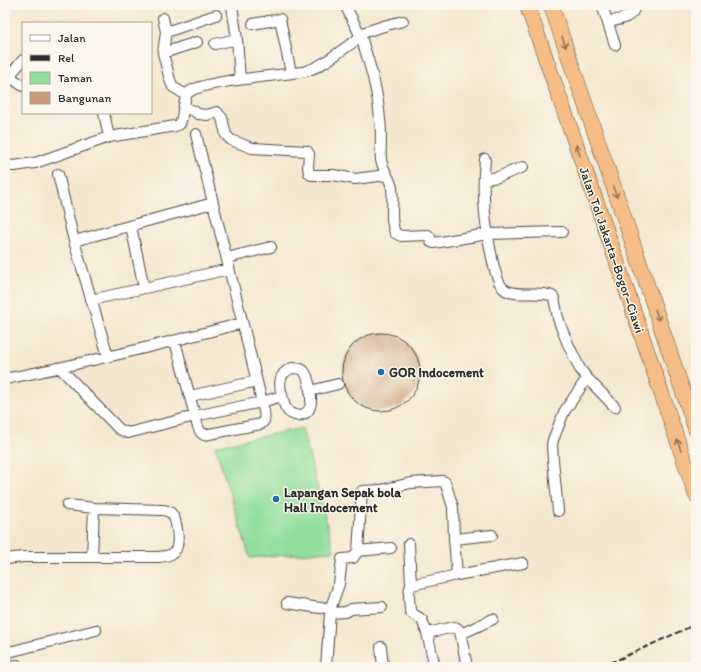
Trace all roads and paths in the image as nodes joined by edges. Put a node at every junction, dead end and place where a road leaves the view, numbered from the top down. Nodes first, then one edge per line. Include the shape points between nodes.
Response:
1 (345, 5) edge
2 (527, 5) edge
3 (551, 5) edge
4 (602, 5) edge
5 (635, 5) edge
6 (232, 6) dead end
7 (216, 15) dead end
8 (163, 18) dead end
9 (403, 21) dead end
10 (608, 22) junction
11 (253, 24) dead end
12 (166, 32) junction
13 (360, 36) junction
14 (237, 39) junction
15 (196, 42) dead end
16 (215, 44) dead end
17 (616, 45) dead end
18 (163, 53) junction
19 (22, 61) edge
20 (291, 73) junction
21 (7, 78) edge
22 (240, 79) junction
23 (22, 86) edge
24 (186, 95) junction
25 (184, 107) junction
26 (104, 114) edge
27 (196, 134) dead end
28 (109, 137) junction
29 (485, 159) dead end
30 (5, 165) edge
31 (523, 167) dead end
32 (58, 174) dead end
33 (386, 175) junction
34 (484, 179) junction
35 (213, 203) junction
36 (131, 226) junction
37 (562, 232) dead end
38 (488, 234) junction
39 (74, 241) junction
40 (271, 247) dead end
41 (227, 258) junction
42 (229, 269) junction
43 (144, 288) junction
44 (91, 300) junction
45 (242, 323) junction
46 (175, 341) junction
47 (108, 356) junction
48 (60, 368) junction
49 (587, 378) junction
50 (5, 379) edge
51 (257, 381) junction
52 (338, 384) dead end
53 (310, 391) junction
54 (190, 396) junction
55 (282, 396) junction
56 (262, 402) junction
57 (614, 407) dead end
58 (195, 416) junction
59 (696, 430) edge
60 (696, 495) edge
61 (67, 505) dead end
62 (94, 508) junction
63 (558, 511) dead end
64 (492, 535) dead end
65 (454, 539) junction
66 (409, 544) dead end
67 (391, 548) dead end
68 (358, 551) junction
69 (92, 557) junction
70 (5, 559) edge
71 (523, 563) dead end
72 (457, 575) junction
73 (411, 585) junction
74 (287, 603) dead end
75 (382, 607) dead end
76 (330, 610) junction
77 (493, 619) dead end
78 (96, 630) dead end
79 (427, 633) junction
80 (461, 634) junction
81 (381, 646) dead end
82 (5, 653) edge
83 (326, 667) edge
84 (383, 667) edge
85 (435, 667) edge
86 (467, 667) edge

1 - 13 street
60 -> 2 highway, Jalan Tol Jakarta–Bogor–Ciawi
3 -> 59 highway, Jalan Tol Jakarta–Bogor–Ciawi
4 - 10 street
5 - 10 street via 634,11 625,18
6 - 14 street
7 - 12 street
8 - 12 street
9 - 13 street
10 - 17 street
11 - 20 street via 280,19
12 - 18 street
13 - 20 street via 317,67
13 - 33 street via 376,87 381,160
14 - 16 street
14 - 22 street
15 - 18 street
18 - 24 street via 172,85
19 - 21 street
20 - 22 street
21 - 23 street
22 - 24 street via 201,86
24 - 25 street
25 - 28 street via 180,124 175,126
25 - 33 street via 198,114 217,112 222,118 226,135 231,140 252,148 307,152 311,175 355,178
26 - 28 street
27 - 35 street
28 - 30 street via 35,163
29 - 34 street
31 - 34 street
32 - 39 street
33 - 38 street via 393,197 393,225 396,234 428,235 434,243
34 - 38 street
35 - 36 street
35 - 41 street
36 - 39 street
36 - 43 street
37 - 38 street
38 - 49 street via 500,284 510,291 544,294 554,298 568,344
39 - 44 street
40 - 41 street
41 - 42 street
42 - 43 street
42 - 45 street
43 - 44 street
44 - 47 street
45 - 46 street
45 - 51 street
46 - 47 street
46 - 54 street
47 - 48 street
48 - 50 street
48 - 58 street via 124,432
49 - 57 street
49 - 63 street via 564,412 553,440
51 - 54 street
51 - 56 street
52 - 53 street
53 - 55 street via 311,406 300,416 291,414
53 - 55 street via 306,373 292,368 281,377
54 - 58 street
55 - 56 street
56 - 58 street
56 - 58 street via 265,418 261,424 204,435 200,432
61 - 62 street
62 - 69 street
62 - 69 street via 168,511 174,518 178,539 175,552 159,557
64 - 65 street
65 - 68 street via 454,507 445,482 411,483 362,492
65 - 72 street
66 - 73 street
67 - 68 street
68 - 76 street via 353,558 342,559 339,584
69 - 70 street
71 - 72 street
72 - 73 street
73 - 79 street via 410,612 421,619
74 - 76 street
75 - 76 street via 351,609 346,612
76 - 83 street
77 - 80 street
78 - 82 street
79 - 80 street via 454,627 460,630
79 - 85 street
80 - 86 street
81 - 84 street

